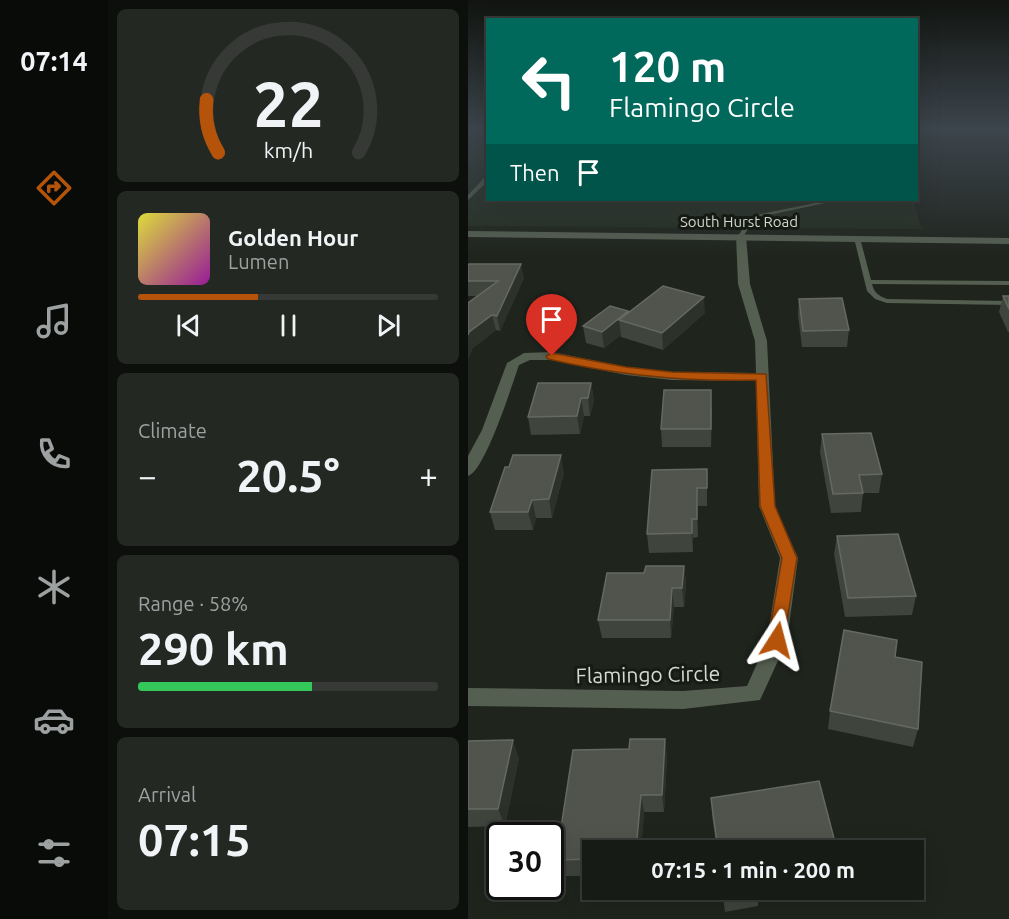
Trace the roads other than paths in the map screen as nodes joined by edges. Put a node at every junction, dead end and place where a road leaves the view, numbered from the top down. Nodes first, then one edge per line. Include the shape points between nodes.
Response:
1 (486, 179) edge
2 (468, 198) edge
3 (831, 201) edge
4 (468, 234) edge
5 (741, 236) junction
6 (857, 238) junction
7 (1009, 241) edge
8 (868, 282) junction
9 (1009, 283) edge
10 (1009, 303) edge
11 (762, 377) junction
12 (468, 471) edge
13 (468, 697) edge

1 - 2 lane
3 - 5 lane via 758,216
4 - 5 street, South Hurst Road
5 - 6 street, South Hurst Road
5 - 11 street, Flamingo Circle via 744,284 761,341
6 - 7 street, South Hurst Road
6 - 8 lane
8 - 9 lane
8 - 10 lane via 870,291 887,302
11 - 12 street via 672,376 552,356 528,356 513,363 489,430
11 - 13 street, Flamingo Circle via 768,506 789,558 777,640 753,694 683,700

